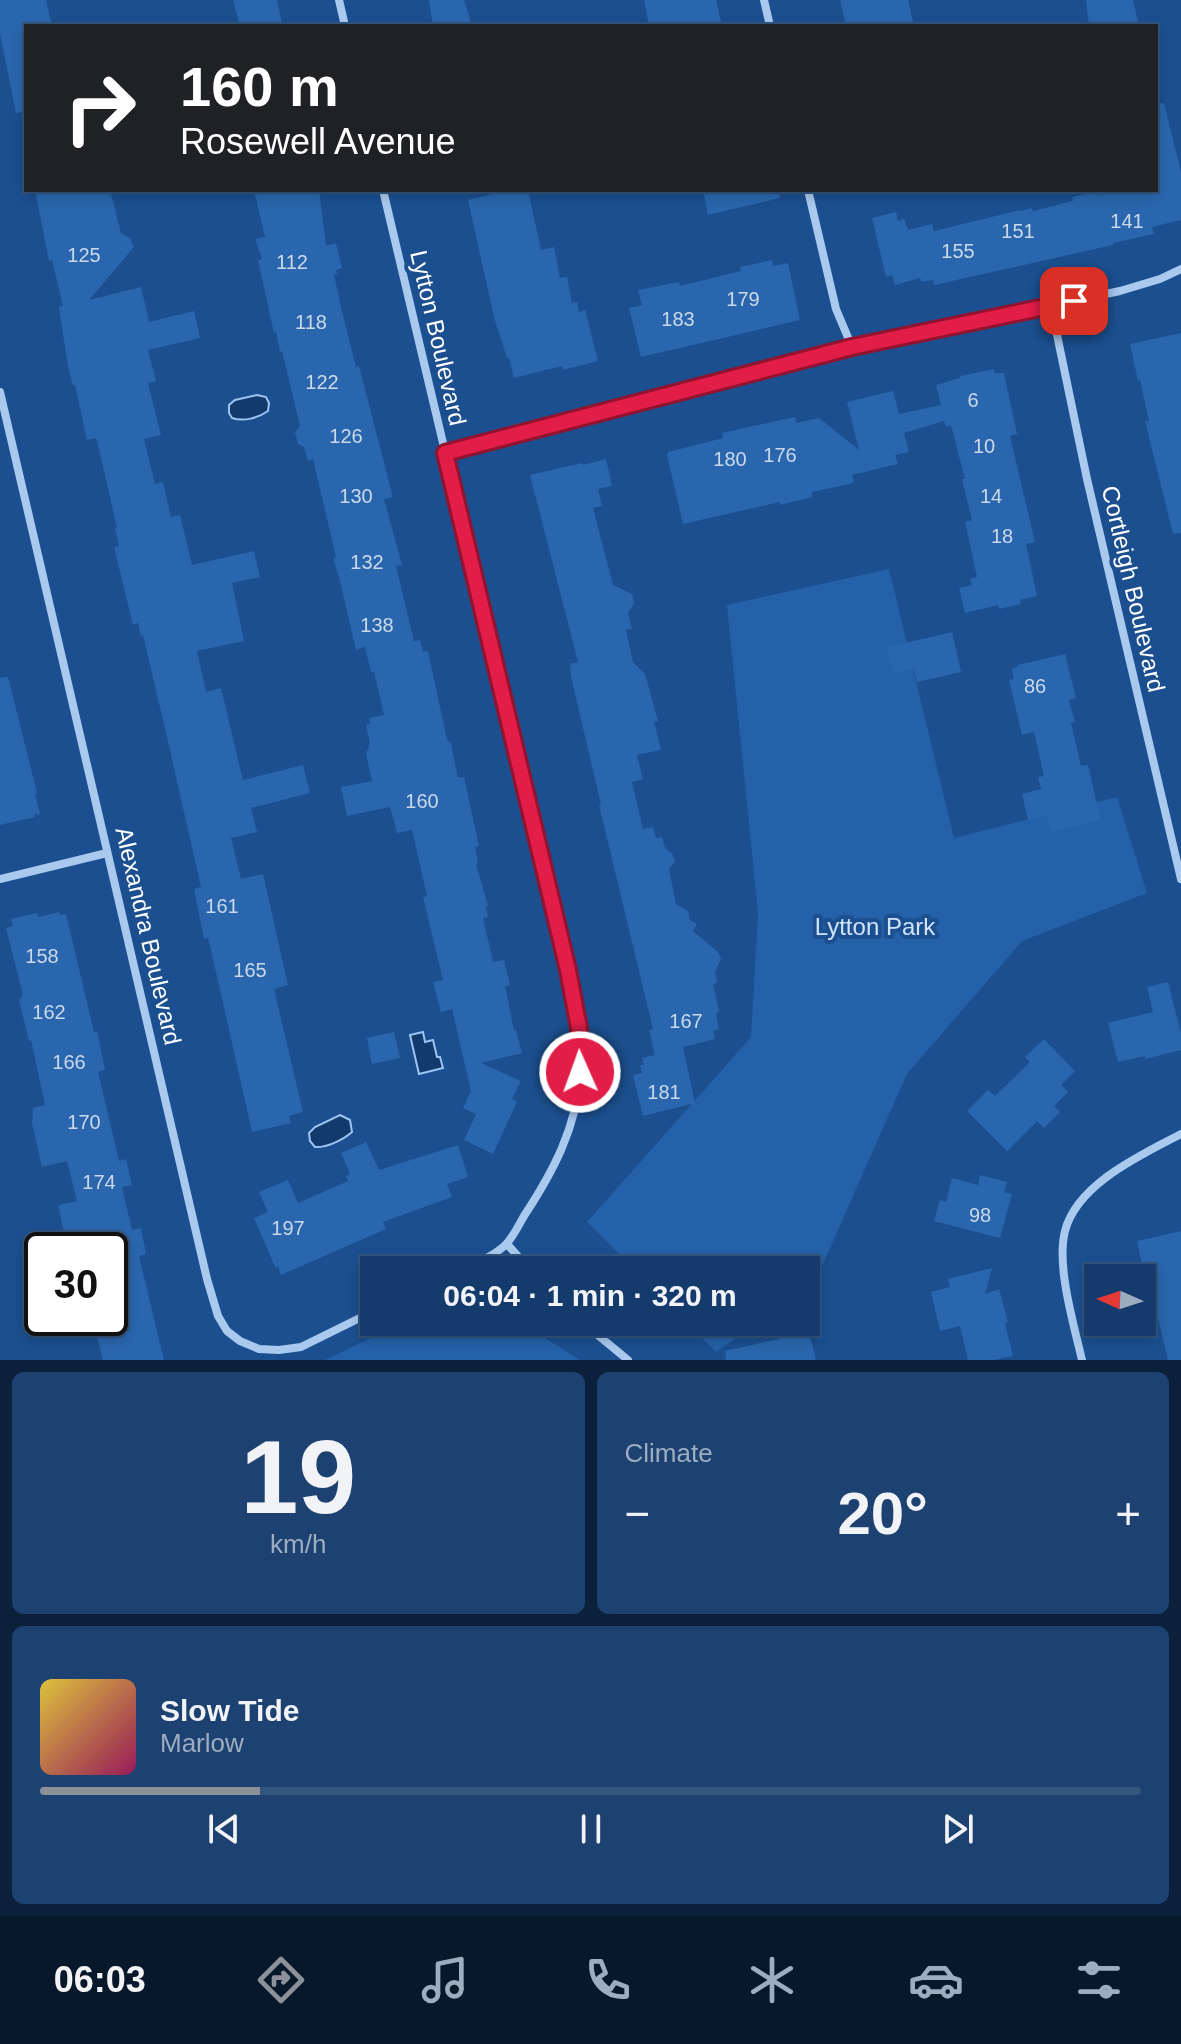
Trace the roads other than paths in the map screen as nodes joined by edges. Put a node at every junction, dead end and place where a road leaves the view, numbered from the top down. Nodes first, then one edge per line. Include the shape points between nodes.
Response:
1 (339, 0) edge
2 (764, 0) edge
3 (345, 24) edge
4 (770, 24) edge
5 (383, 192) edge
6 (808, 192) edge
7 (1181, 269) edge
8 (1051, 306) junction
9 (852, 347) junction
10 (0, 392) edge
11 (445, 453) junction
12 (107, 853) junction
13 (0, 879) edge
14 (1181, 879) edge
15 (1181, 1134) edge
16 (507, 1244) junction
17 (489, 1256) edge
18 (518, 1256) edge
19 (360, 1318) edge
20 (599, 1336) edge
21 (628, 1360) edge
22 (1082, 1360) edge

1 - 3 street
2 - 4 street
5 - 11 street, Lytton Boulevard
6 - 9 street via 836,309
7 - 8 street via 1120,291
8 - 9 street
8 - 14 street, Cortleigh Boulevard
9 - 11 street
10 - 12 street, Alexandra Boulevard
11 - 16 street, Lytton Boulevard via 579,1028 575,1115 562,1151
12 - 13 street
12 - 19 street, Alexandra Boulevard via 218,1316 240,1341 279,1350 301,1347
15 - 22 street via 1107,1177 1074,1210 1062,1252
16 - 17 street
16 - 18 street
20 - 21 street

